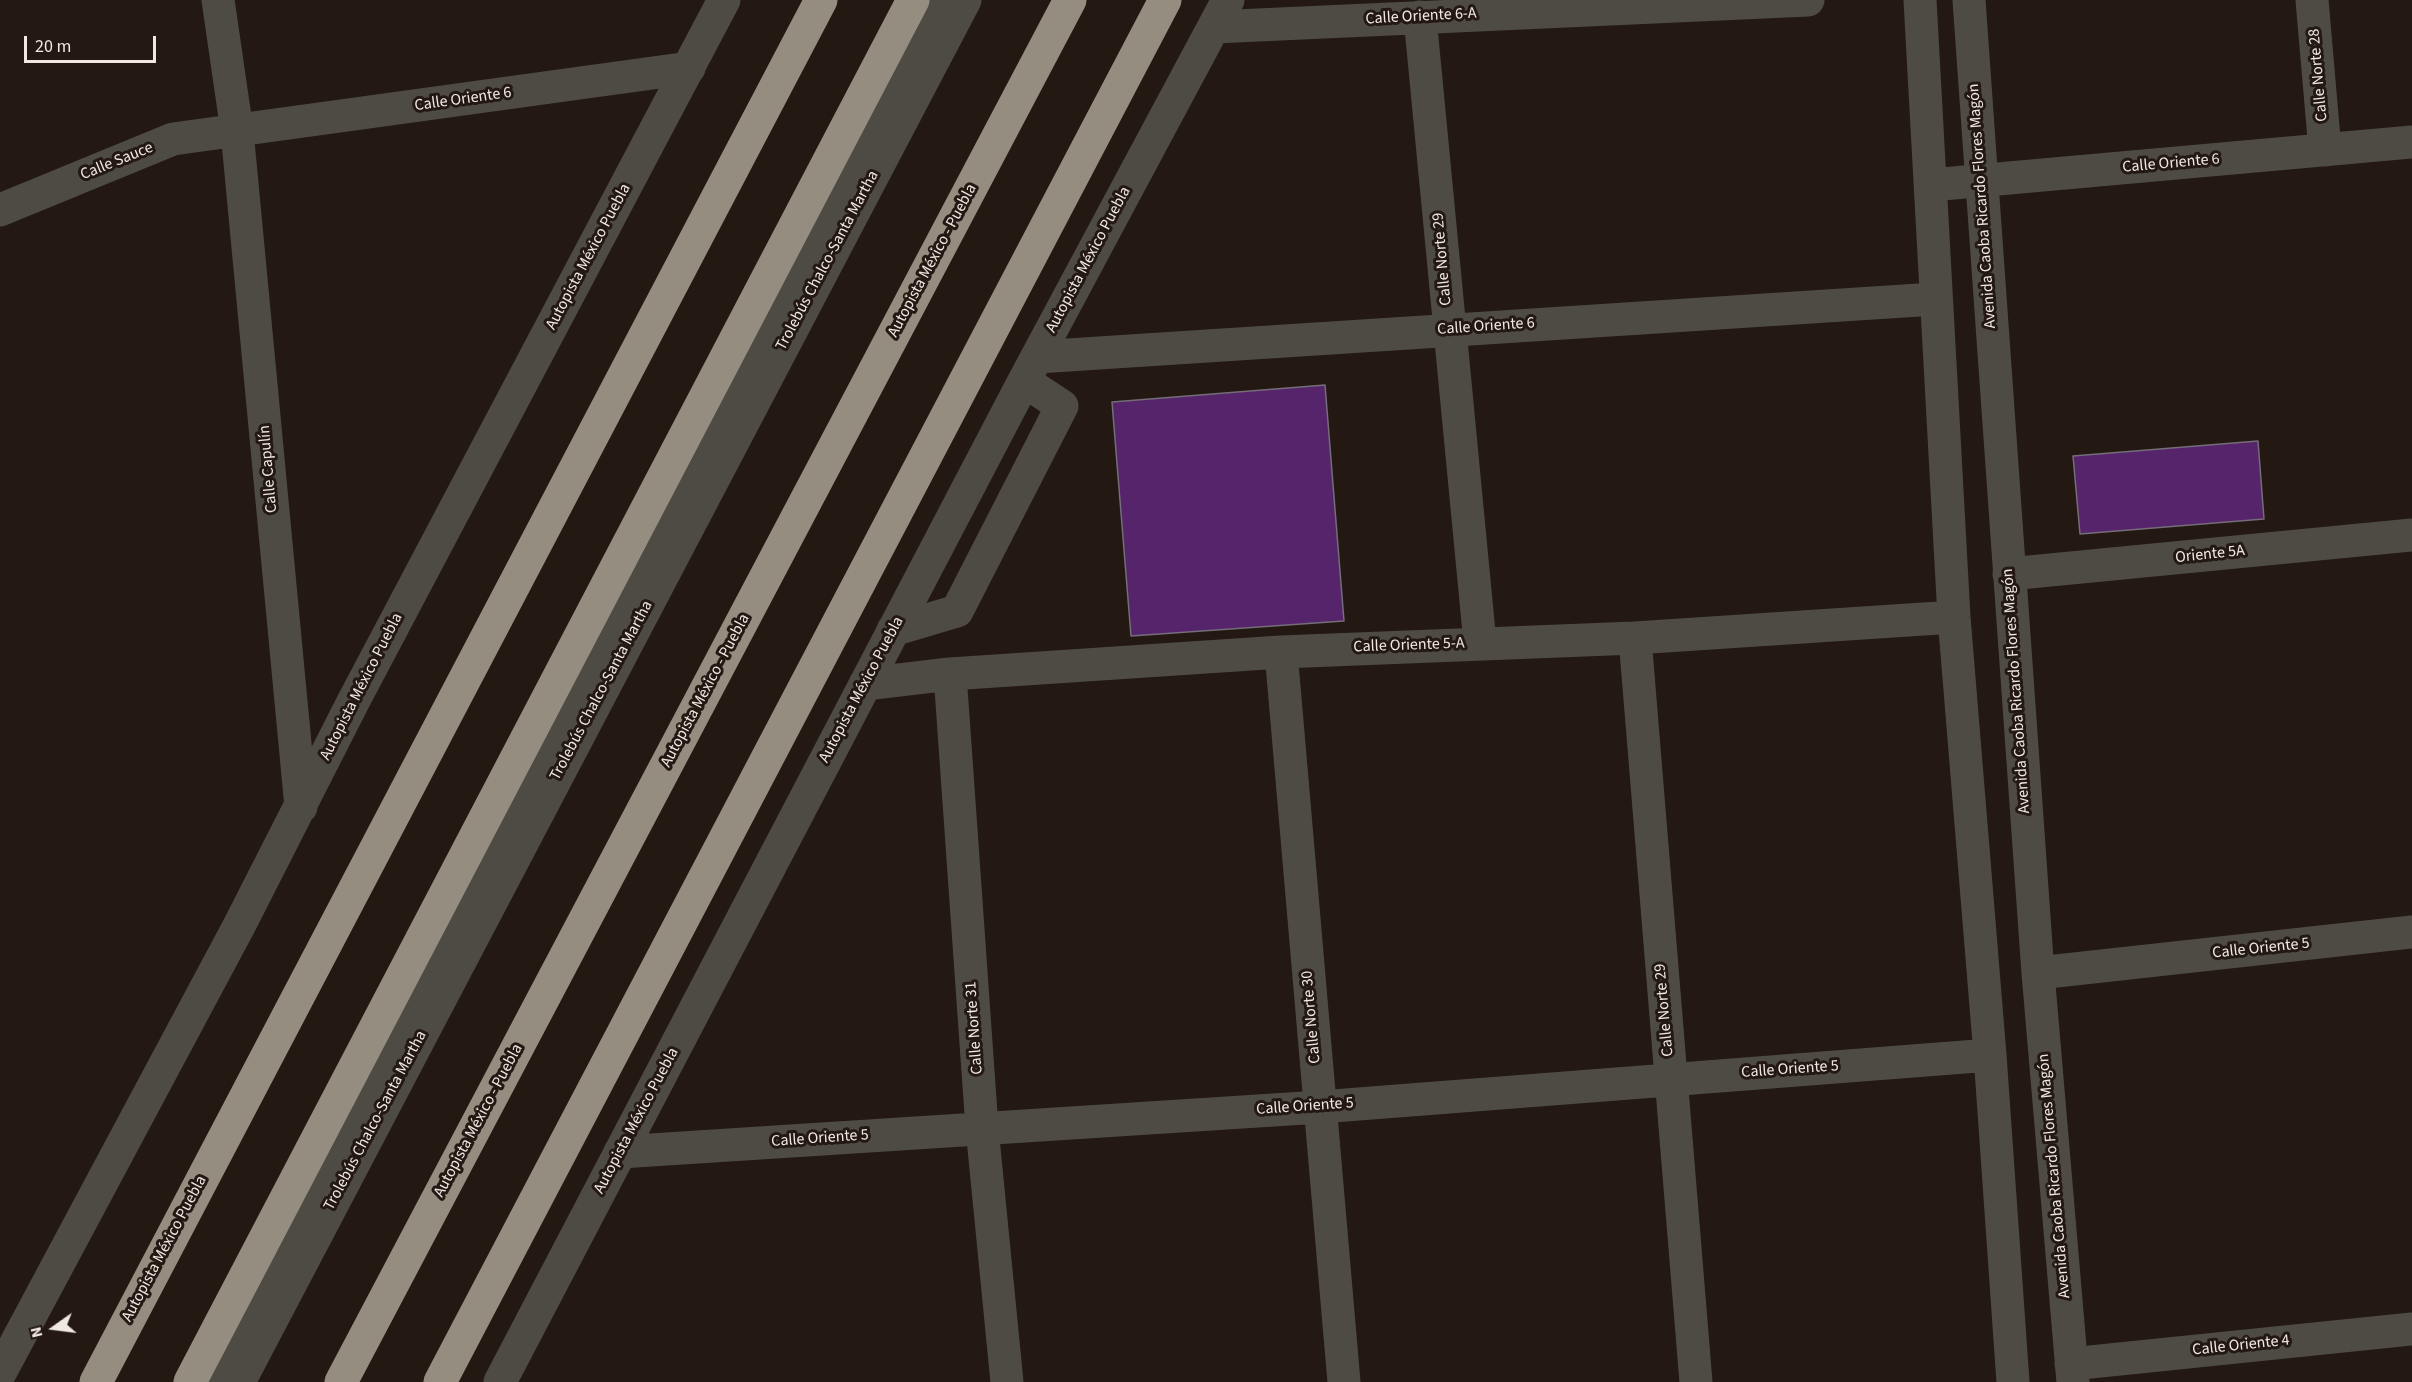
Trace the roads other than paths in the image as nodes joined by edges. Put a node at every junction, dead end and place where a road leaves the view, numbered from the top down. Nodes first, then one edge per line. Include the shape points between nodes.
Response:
1 (218, 0) edge
2 (724, 0) edge
3 (821, 0) edge
4 (913, 0) edge
5 (934, 0) edge
6 (965, 0) edge
7 (1070, 0) edge
8 (1165, 0) edge
9 (1808, 0) edge
10 (1920, 0) edge
11 (1969, 0) edge
12 (2312, 0) edge
13 (1221, 14) edge
14 (1420, 17) junction
15 (689, 68) junction
16 (237, 131) junction
17 (2412, 142) edge
18 (2325, 150) junction
19 (1982, 182) junction
20 (1931, 185) junction
21 (0, 210) edge
22 (1935, 299) junction
23 (1450, 329) junction
24 (1030, 369) junction
25 (2412, 535) edge
26 (2009, 574) junction
27 (1953, 617) junction
28 (893, 630) junction
29 (1635, 638) junction
30 (1480, 643) junction
31 (1281, 652) junction
32 (950, 674) junction
33 (865, 684) junction
34 (301, 807) junction
35 (2412, 932) edge
36 (2038, 973) junction
37 (1990, 1055) junction
38 (1671, 1079) junction
39 (1320, 1107) junction
40 (982, 1128) junction
41 (620, 1152) junction
42 (32, 1311) junction
43 (0, 1319) edge
44 (2412, 1329) edge
45 (0, 1373) edge
46 (2072, 1373) edge
47 (96, 1382) edge
48 (190, 1382) edge
49 (211, 1382) edge
50 (239, 1382) edge
51 (341, 1382) edge
52 (440, 1382) edge
53 (500, 1382) edge
54 (1007, 1382) edge
55 (1344, 1382) edge
56 (1696, 1382) edge
57 (2013, 1382) edge

1 - 16 street, Calle Capulín
2 - 15 street, Autopista México Puebla
3 - 47 highway, Autopista México Puebla
4 - 48 highway
5 - 49 street
6 - 50 street, Trolebús Chalco-Santa Martha
7 - 51 highway, Autopista México - Puebla
8 - 52 highway
9 - 14 street, Calle Oriente 6-A
10 - 20 street
11 - 19 street, Avenida Caoba Ricardo Flores Magón
12 - 18 street, Calle Norte 28
13 - 14 street, Calle Oriente 6-A
13 - 24 street, Autopista México Puebla
14 - 23 street, Calle Norte 29
15 - 16 street, Calle Oriente 6
15 - 34 street, Autopista México Puebla
16 - 21 street, Calle Sauce via 173,139
16 - 34 street, Calle Capulín
17 - 18 street, Calle Oriente 6
18 - 19 street, Calle Oriente 6
19 - 20 street, Calle Oriente 6
19 - 26 street, Avenida Caoba Ricardo Flores Magón
20 - 22 street
22 - 23 street, Calle Oriente 6
22 - 27 street
23 - 24 street, Calle Oriente 6
23 - 30 street, Calle Norte 29
24 - 28 street, Autopista México Puebla
24 - 28 street via 1062,406 957,611
25 - 26 street, Oriente 5A
26 - 36 street, Avenida Caoba Ricardo Flores Magón
27 - 29 street, Calle Oriente 5-A
27 - 37 street
28 - 33 street, Autopista México Puebla
29 - 30 street, Calle Oriente 5-A
29 - 38 street, Calle Norte 29
30 - 31 street, Calle Oriente 5-A
31 - 32 street, Calle Oriente 5-A
31 - 39 street, Calle Norte 30
32 - 33 street, Calle Oriente 5-A
32 - 40 street, Calle Norte 31
33 - 41 street, Autopista México Puebla
34 - 42 street, Autopista México Puebla
35 - 36 street, Calle Oriente 5
36 - 46 street, Avenida Caoba Ricardo Flores Magón
37 - 38 street, Calle Oriente 5
37 - 57 street
38 - 39 street, Calle Oriente 5
38 - 56 street, Calle Norte 29
39 - 40 street, Calle Oriente 5
39 - 55 street, Calle Norte 30
40 - 41 street, Calle Oriente 5
40 - 54 street, Calle Norte 31
41 - 53 street, Autopista México Puebla
42 - 43 street
42 - 45 street, Autopista México Puebla
44 - 46 street, Calle Oriente 4

